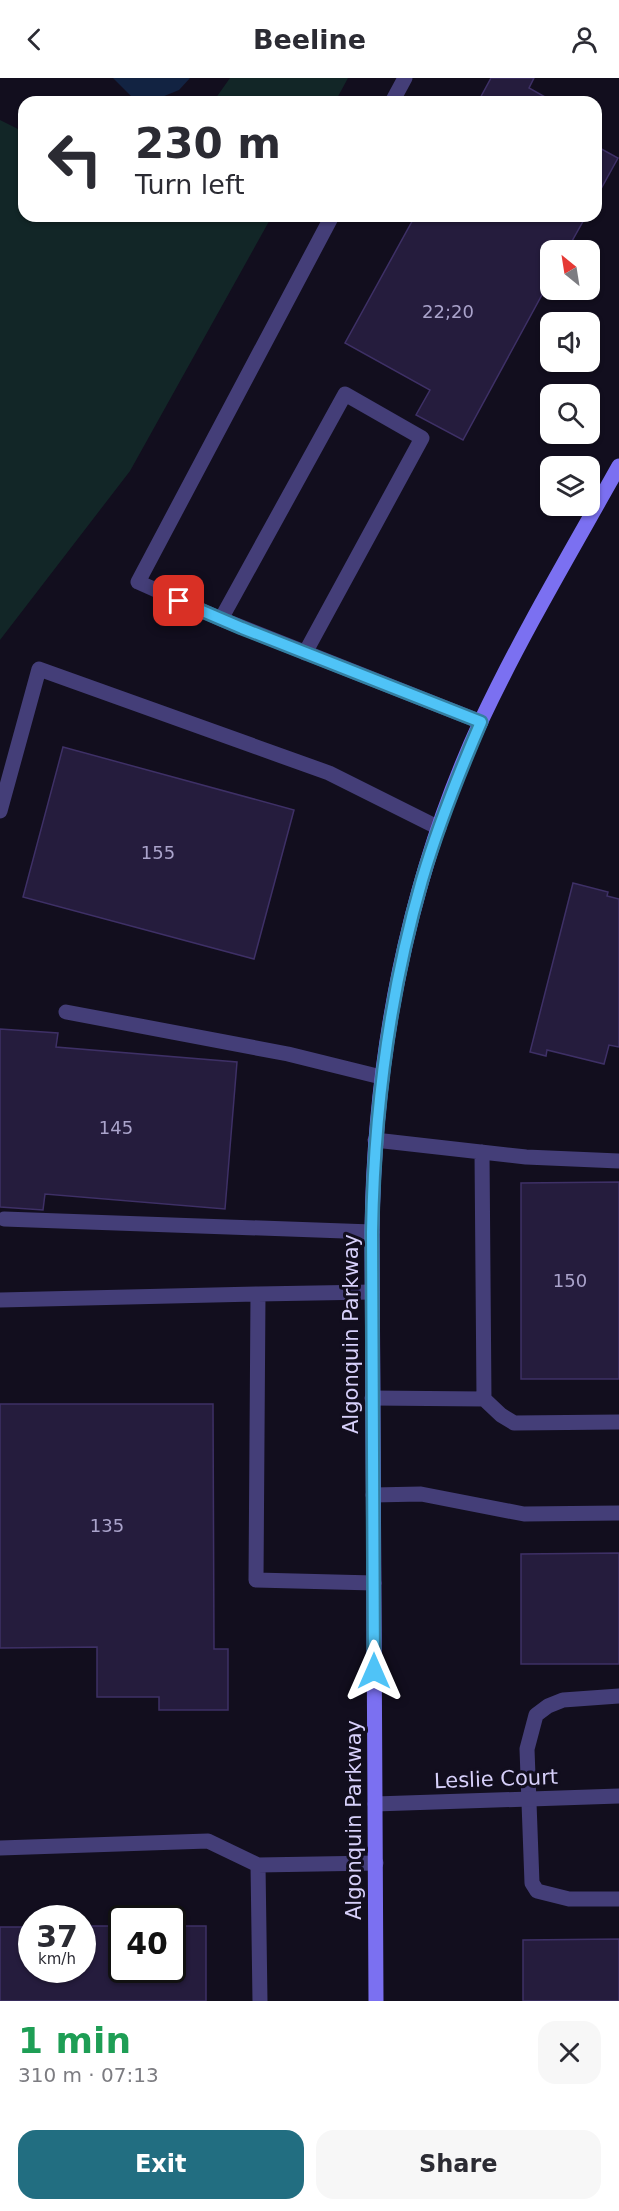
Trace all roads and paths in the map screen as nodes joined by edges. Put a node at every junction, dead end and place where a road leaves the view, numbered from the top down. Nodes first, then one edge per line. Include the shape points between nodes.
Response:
1 (405, 78) edge
2 (395, 96) edge
3 (329, 222) edge
4 (619, 466) edge
5 (221, 619) junction
6 (305, 653) junction
7 (481, 722) junction
8 (0, 811) edge
9 (439, 828) junction
10 (66, 1012) dead end
11 (381, 1077) junction
12 (375, 1140) junction
13 (482, 1152) junction
14 (619, 1161) edge
15 (4, 1219) dead end
16 (372, 1232) junction
17 (372, 1292) junction
18 (258, 1294) junction
19 (0, 1300) edge
20 (372, 1398) junction
21 (484, 1399) junction
22 (619, 1422) edge
23 (373, 1495) junction
24 (619, 1513) edge
25 (374, 1583) junction
26 (619, 1696) edge
27 (619, 1796) edge
28 (529, 1799) junction
29 (375, 1804) junction
30 (0, 1848) edge
31 (376, 1863) junction
32 (258, 1865) junction
33 (619, 1899) edge
34 (260, 2001) edge
35 (376, 2001) edge

1 - 2 street
3 - 5 street via 138,582
4 - 7 street, Algonquin Parkway
5 - 6 street
5 - 6 street via 345,394 422,438
6 - 7 street
7 - 9 street, Algonquin Parkway
8 - 9 street via 39,669 329,773
9 - 11 street, Algonquin Parkway via 409,930
10 - 11 street via 288,1054
11 - 12 street, Algonquin Parkway
12 - 13 street
12 - 16 street, Algonquin Parkway
13 - 14 street
13 - 21 street
15 - 16 street
16 - 17 street, Algonquin Parkway
17 - 18 street
17 - 20 street, Algonquin Parkway
18 - 19 street
18 - 25 street via 256,1580
20 - 21 street
20 - 23 street, Algonquin Parkway
21 - 22 street via 514,1423
23 - 24 street via 421,1494 524,1515
23 - 25 street, Algonquin Parkway
25 - 29 street, Algonquin Parkway
26 - 28 street via 563,1700 536,1715 527,1749
27 - 28 street, Leslie Court
28 - 29 street, Leslie Court
28 - 33 street via 532,1883 537,1891 568,1899
29 - 31 street, Algonquin Parkway
30 - 32 street via 208,1840
31 - 32 street
31 - 35 street, Algonquin Parkway
32 - 34 street

